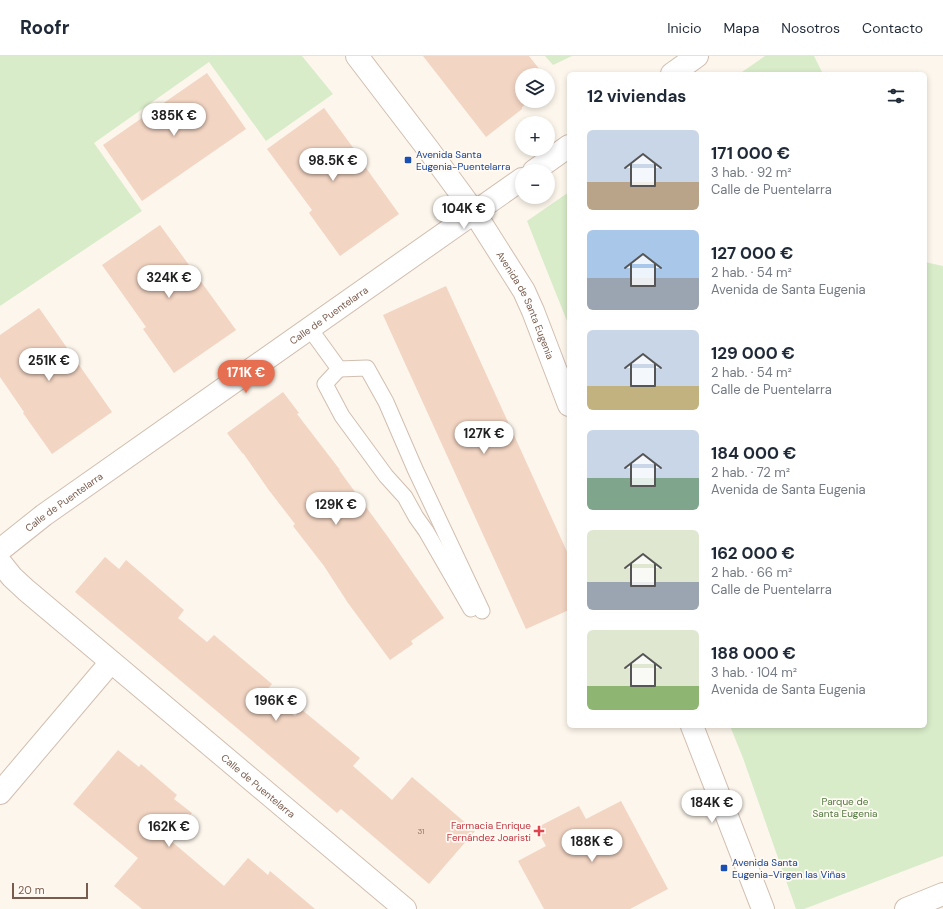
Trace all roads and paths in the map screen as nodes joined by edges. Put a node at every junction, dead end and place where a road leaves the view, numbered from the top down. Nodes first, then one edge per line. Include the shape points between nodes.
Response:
1 (357, 56) edge
2 (697, 56) edge
3 (675, 72) edge
4 (567, 147) edge
5 (544, 164) edge
6 (515, 184) edge
7 (474, 212) junction
8 (310, 329) junction
9 (339, 369) junction
10 (567, 400) edge
11 (0, 550) edge
12 (0, 562) edge
13 (112, 662) junction
14 (693, 728) edge
15 (0, 794) edge
16 (943, 894) edge
17 (405, 909) edge
18 (764, 909) edge
19 (906, 909) edge

1 - 7 street, Avenida de Santa Eugenia
2 - 3 street
4 - 5 street
6 - 7 street, Calle de Puentelarra
7 - 8 street, Calle de Puentelarra
7 - 10 street, Avenida de Santa Eugenia via 524,291
8 - 9 lane
8 - 11 street, Calle de Puentelarra via 44,515
9 - 9 lane via 367,368 386,402 478,612 405,497 386,476 342,416 325,384
12 - 13 street, Calle de Puentelarra via 12,577
13 - 15 street
13 - 17 street, Calle de Puentelarra
14 - 18 street
16 - 19 street

